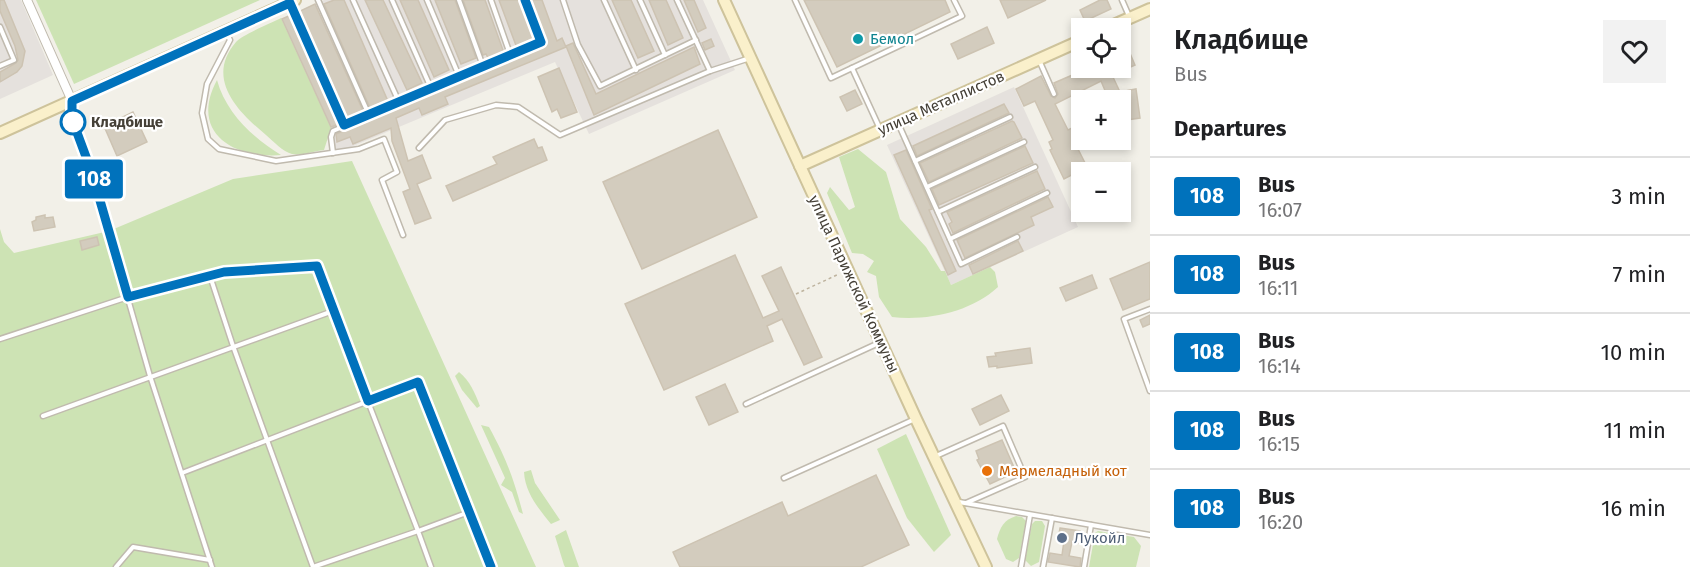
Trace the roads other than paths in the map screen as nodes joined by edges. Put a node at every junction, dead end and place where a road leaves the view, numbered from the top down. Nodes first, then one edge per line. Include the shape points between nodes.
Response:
1 (27, 0) edge
2 (318, 0) edge
3 (353, 0) edge
4 (392, 0) edge
5 (427, 0) edge
6 (459, 0) edge
7 (491, 0) edge
8 (525, 0) edge
9 (563, 0) edge
10 (604, 0) edge
11 (640, 0) edge
12 (677, 0) edge
13 (724, 0) edge
14 (795, 0) edge
15 (954, 0) edge
16 (1122, 0) edge
17 (292, 1) edge
18 (1150, 9) edge
19 (1130, 18) joint
20 (0, 27) edge
21 (226, 32) junction
22 (696, 40) junction
23 (1071, 45) edge
24 (510, 54) junction
25 (665, 55) junction
26 (751, 58) junction
27 (1039, 59) junction
28 (0, 66) edge
29 (483, 66) junction
30 (852, 68) junction
31 (636, 70) junction
32 (710, 70) junction
33 (459, 76) junction
34 (431, 88) junction
35 (1054, 94) dead end
36 (72, 101) junction
37 (399, 102) junction
38 (369, 115) junction
39 (1010, 117) dead end
40 (897, 122) junction
41 (344, 125) junction
42 (880, 130) junction
43 (0, 133) edge
44 (1024, 142) dead end
45 (419, 148) dead end
46 (333, 153) junction
47 (915, 161) junction
48 (800, 166) junction
49 (1035, 167) dead end
50 (927, 187) junction
51 (1047, 193) dead end
52 (938, 212) junction
53 (403, 235) dead end
54 (1017, 237) dead end
55 (950, 239) junction
56 (210, 276) junction
57 (128, 297) junction
58 (1150, 309) edge
59 (333, 311) junction
60 (0, 339) edge
61 (881, 342) junction
62 (233, 346) junction
63 (150, 376) junction
64 (1150, 392) edge
65 (368, 401) junction
66 (746, 404) dead end
67 (43, 416) dead end
68 (916, 419) junction
69 (267, 440) junction
70 (935, 456) junction
71 (182, 473) junction
72 (784, 478) dead end
73 (961, 503) junction
74 (470, 512) junction
75 (1030, 514) junction
76 (1052, 518) junction
77 (1091, 525) junction
78 (418, 531) junction
79 (1150, 535) edge
80 (210, 560) junction
81 (116, 567) edge
82 (213, 567) edge
83 (313, 567) edge
84 (431, 567) edge
85 (491, 567) edge
86 (986, 567) edge
87 (1021, 567) edge
88 (1043, 567) edge
89 (1084, 567) edge

1 - 36 street
2 - 38 lane
3 - 37 lane
4 - 34 lane
5 - 33 lane
6 - 29 lane
7 - 24 lane
8 - 24 lane via 541,42
9 - 31 lane via 578,45 600,86
10 - 31 lane
11 - 25 lane
12 - 22 lane
13 - 26 main road, улица Парижской Коммуны
14 - 30 lane via 831,78
15 - 30 lane via 962,16
16 - 19 lane
17 - 21 main road
17 - 41 lane
18 - 19 main road
20 - 28 lane via 14,60
21 - 36 main road
21 - 46 lane via 230,40 207,84 202,113 208,139 219,149 276,161
22 - 25 lane
22 - 32 lane
23 - 27 main road, улица Металлистов
24 - 29 lane
25 - 31 lane
26 - 32 lane
26 - 48 main road, улица Парижской Коммуны
27 - 35 lane
27 - 40 main road, улица Металлистов
29 - 33 lane
30 - 42 lane
32 - 45 lane via 560,135 518,107 496,105 445,120
33 - 34 lane
34 - 37 lane
36 - 43 main road
36 - 57 lane via 72,119
37 - 38 lane
38 - 41 lane
39 - 47 lane
40 - 42 main road, улица Металлистов
40 - 47 lane
41 - 46 lane via 333,130
42 - 48 main road, улица Металлистов
44 - 50 lane
46 - 53 lane via 359,149 384,139 397,172 382,180
47 - 50 lane
48 - 61 main road, улица Парижской Коммуны
49 - 52 lane
50 - 52 lane
51 - 55 lane
52 - 55 lane
54 - 55 lane via 961,264
56 - 57 lane
56 - 59 lane via 317,266
56 - 62 lane
57 - 60 lane
57 - 63 lane
58 - 64 lane via 1124,319
59 - 62 lane
59 - 65 lane
61 - 66 lane
61 - 68 main road, улица Парижской Коммуны
62 - 63 lane
62 - 69 lane
63 - 67 lane
63 - 71 lane
65 - 69 lane
65 - 74 lane via 418,382
65 - 78 lane
68 - 70 main road, улица Парижской Коммуны
68 - 72 lane
69 - 71 lane
69 - 83 lane
70 - 73 main road, улица Парижской Коммуны
70 - 73 lane via 1003,426 1025,477
71 - 80 lane
73 - 75 lane
73 - 86 main road, улица Парижской Коммуны
74 - 78 lane
74 - 85 lane
75 - 76 lane
75 - 87 lane
76 - 77 lane
76 - 88 lane
77 - 79 lane
77 - 89 lane
78 - 83 lane
78 - 84 lane
80 - 81 lane via 133,547
80 - 82 lane

